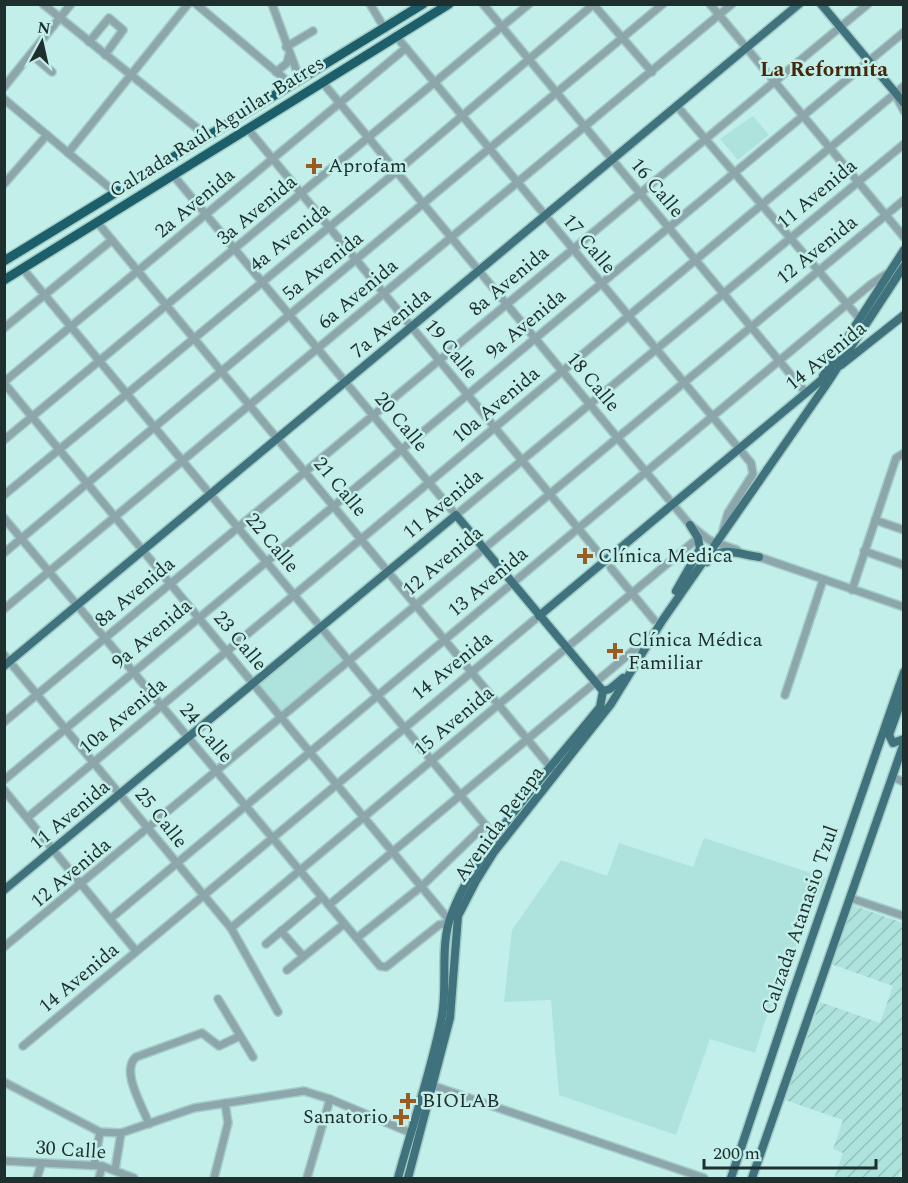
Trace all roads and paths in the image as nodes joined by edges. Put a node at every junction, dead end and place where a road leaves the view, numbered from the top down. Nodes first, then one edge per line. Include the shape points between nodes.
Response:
1 (43, 4) edge
2 (72, 4) edge
3 (188, 4) edge
4 (196, 4) edge
5 (272, 4) edge
6 (370, 4) edge
7 (423, 4) edge
8 (449, 4) edge
9 (483, 4) edge
10 (529, 4) edge
11 (663, 4) edge
12 (710, 4) edge
13 (732, 4) edge
14 (799, 4) edge
15 (821, 4) edge
16 (868, 4) edge
17 (594, 5) edge
18 (719, 16) junction
19 (60, 18) junction
20 (502, 28) junction
21 (840, 28) junction
22 (385, 29) junction
23 (313, 31) dead end
24 (903, 32) edge
25 (396, 36) junction
26 (622, 39) junction
27 (89, 42) junction
28 (286, 47) junction
29 (406, 48) junction
30 (746, 49) junction
31 (31, 54) junction
32 (105, 55) junction
33 (290, 55) junction
34 (529, 60) junction
35 (869, 61) junction
36 (52, 72) dead end
37 (276, 72) junction
38 (652, 72) junction
39 (130, 76) junction
40 (774, 82) junction
41 (296, 83) junction
42 (323, 83) junction
43 (435, 83) junction
44 (903, 86) edge
45 (4, 87) edge
46 (557, 93) junction
47 (899, 95) edge
48 (4, 99) edge
49 (903, 103) edge
50 (340, 104) junction
51 (677, 106) junction
52 (903, 111) edge
53 (802, 115) junction
54 (462, 116) junction
55 (585, 127) junction
56 (248, 129) junction
57 (47, 135) junction
58 (208, 137) junction
59 (369, 138) junction
60 (706, 139) junction
61 (903, 144) edge
62 (489, 148) junction
63 (830, 148) junction
64 (68, 153) junction
65 (273, 159) junction
66 (613, 160) junction
67 (396, 172) junction
68 (733, 172) junction
69 (173, 175) junction
70 (857, 182) junction
71 (518, 183) junction
72 (4, 184) edge
73 (116, 193) junction
74 (302, 194) junction
75 (641, 194) junction
76 (903, 200) edge
77 (423, 204) junction
78 (762, 205) junction
79 (206, 215) junction
80 (885, 215) junction
81 (545, 216) junction
82 (97, 222) junction
83 (668, 226) junction
84 (328, 227) junction
85 (903, 237) edge
86 (452, 238) junction
87 (790, 238) junction
88 (112, 240) junction
89 (235, 249) junction
90 (573, 250) junction
91 (903, 250) edge
92 (696, 260) junction
93 (4, 261) edge
94 (357, 261) junction
95 (903, 266) edge
96 (23, 269) junction
97 (818, 270) junction
98 (138, 271) junction
99 (478, 272) junction
100 (889, 272) junction
101 (4, 280) edge
102 (261, 282) junction
103 (600, 283) junction
104 (724, 293) junction
105 (384, 294) junction
106 (45, 295) junction
107 (847, 304) junction
108 (506, 305) junction
109 (167, 306) junction
110 (289, 315) junction
111 (903, 315) edge
112 (629, 317) junction
113 (861, 321) junction
114 (751, 326) junction
115 (71, 327) junction
116 (4, 328) edge
117 (412, 328) junction
118 (877, 337) junction
119 (193, 338) junction
120 (534, 338) junction
121 (318, 349) junction
122 (655, 350) junction
123 (780, 360) junction
124 (100, 361) junction
125 (440, 361) junction
126 (836, 368) junction
127 (221, 370) junction
128 (562, 371) junction
129 (819, 381) junction
130 (345, 382) junction
131 (4, 383) edge
132 (682, 383) junction
133 (806, 393) junction
134 (127, 394) junction
135 (467, 394) junction
136 (590, 404) junction
137 (250, 405) junction
138 (373, 416) junction
139 (33, 417) junction
140 (711, 418) junction
141 (154, 426) junction
142 (494, 427) junction
143 (278, 438) junction
144 (617, 438) junction
145 (4, 440) edge
146 (401, 449) junction
147 (60, 450) junction
148 (740, 450) junction
149 (902, 453) edge
150 (522, 460) junction
151 (183, 461) junction
152 (305, 472) junction
153 (645, 472) junction
154 (753, 474) joint
155 (87, 482) junction
156 (429, 482) junction
157 (550, 494) junction
158 (4, 495) edge
159 (211, 495) junction
160 (333, 505) junction
161 (673, 506) junction
162 (456, 515) junction
163 (116, 517) junction
164 (4, 518) edge
165 (875, 520) junction
166 (690, 525) junction
167 (238, 528) junction
168 (578, 528) junction
169 (903, 530) edge
170 (722, 533) junction
171 (22, 538) junction
172 (698, 538) junction
173 (361, 539) junction
174 (715, 543) junction
175 (484, 549) junction
176 (144, 550) junction
177 (864, 551) junction
178 (4, 553) edge
179 (759, 557) junction
180 (266, 561) junction
181 (609, 565) junction
182 (903, 565) edge
183 (50, 572) junction
184 (389, 572) junction
185 (823, 580) junction
186 (171, 583) junction
187 (512, 584) junction
188 (852, 590) junction
189 (633, 593) junction
190 (294, 594) junction
191 (77, 605) junction
192 (417, 605) junction
193 (903, 607) edge
194 (4, 609) edge
195 (539, 616) junction
196 (199, 617) junction
197 (658, 620) junction
198 (321, 628) junction
199 (654, 633) junction
200 (105, 638) junction
201 (445, 639) junction
202 (566, 649) junction
203 (227, 651) junction
204 (6, 661) edge
205 (349, 661) junction
206 (133, 671) junction
207 (472, 671) junction
208 (903, 672) edge
209 (628, 674) junction
210 (903, 678) edge
211 (594, 682) junction
212 (254, 683) junction
213 (603, 691) junction
214 (38, 694) junction
215 (784, 695) dead end
216 (378, 696) junction
217 (500, 704) junction
218 (161, 705) junction
219 (282, 717) junction
220 (4, 722) edge
221 (404, 727) junction
222 (66, 728) junction
223 (189, 738) junction
224 (528, 738) junction
225 (903, 741) edge
226 (311, 752) junction
227 (432, 761) junction
228 (94, 762) junction
229 (553, 771) junction
230 (217, 772) junction
231 (892, 777) junction
232 (4, 780) edge
233 (903, 782) edge
234 (337, 784) junction
235 (4, 790) edge
236 (121, 794) junction
237 (460, 795) junction
238 (246, 806) junction
239 (365, 817) junction
240 (27, 818) junction
241 (486, 825) junction
242 (148, 829) junction
243 (273, 838) junction
244 (496, 838) junction
245 (53, 850) junction
246 (393, 851) junction
247 (177, 862) junction
248 (301, 871) junction
249 (82, 885) junction
250 (422, 886) junction
251 (4, 890) edge
252 (203, 897) junction
253 (322, 897) junction
254 (850, 898) junction
255 (329, 905) junction
256 (903, 916) edge
257 (110, 919) junction
258 (448, 922) junction
259 (345, 924) junction
260 (231, 928) junction
261 (281, 931) junction
262 (357, 938) junction
263 (266, 944) dead end
264 (4, 947) edge
265 (136, 951) junction
266 (303, 957) junction
267 (287, 970) dead end
268 (218, 999) dead end
269 (278, 1012) dead end
270 (240, 1036) junction
271 (23, 1046) dead end
272 (253, 1057) dead end
273 (4, 1082) edge
274 (428, 1084) junction
275 (330, 1099) junction
276 (225, 1103) junction
277 (149, 1124) junction
278 (100, 1132) junction
279 (121, 1133) junction
280 (411, 1133) junction
281 (4, 1161) edge
282 (41, 1165) junction
283 (94, 1165) junction
284 (102, 1166) junction
285 (115, 1170) junction
286 (37, 1179) edge
287 (99, 1179) edge
288 (134, 1179) edge
289 (214, 1179) edge
290 (307, 1179) edge
291 (398, 1179) edge
292 (408, 1179) edge
293 (704, 1179) edge
294 (731, 1179) edge
295 (752, 1179) edge

1 - 19 street
2 - 19 street
3 - 39 street
4 - 37 street
5 - 28 street
6 - 22 street
7 - 22 highway, Calzada Raúl Aguilar Batres
8 - 25 highway, Calzada Raúl Aguilar Batres
9 - 20 street, 16 Calle
10 - 20 street, 3a Avenida
11 - 26 street, 5a Avenida
12 - 18 street
13 - 18 street, 6a Avenida
14 - 30 main road, 7a Avenida
15 - 21 main road
16 - 21 street, 8a Avenida
17 - 26 street
17 - 34 street, 4a Avenida
18 - 30 street
18 - 38 street, 6a Avenida
19 - 27 street
19 - 31 street
20 - 34 street, 16 Calle
20 - 43 street, 3a Avenida
21 - 35 main road
21 - 40 street, 8a Avenida
22 - 41 highway, Calzada Raúl Aguilar Batres
23 - 28 street
24 - 35 street, 9a Avenida
25 - 29 street, 17 Calle
25 - 42 highway, Calzada Raúl Aguilar Batres
26 - 38 street
26 - 46 street, 5a Avenida
27 - 32 street
27 - 32 street via 109,18 123,30
28 - 33 street
29 - 43 street, 17 Calle
29 - 50 street, 2a Avenida
30 - 40 street
30 - 51 main road, 7a Avenida
31 - 36 street
31 - 45 street
32 - 39 street
33 - 37 street
33 - 41 street
34 - 46 street, 16 Calle
34 - 54 street, 4a Avenida
35 - 47 main road
35 - 53 street, 9a Avenida
37 - 41 street
38 - 55 street, 6a Avenida
39 - 58 street
39 - 64 street
40 - 53 street
40 - 60 street, 8a Avenida
41 - 58 highway, Calzada Raúl Aguilar Batres
42 - 50 street, 18 Calle
42 - 56 highway, Calzada Raúl Aguilar Batres
43 - 54 street, 17 Calle
43 - 59 street, 3a Avenida
44 - 47 street, 10a Avenida
46 - 55 street, 16 Calle
46 - 62 street, 5a Avenida
47 - 49 main road
47 - 52 street
47 - 63 street, 10a Avenida
48 - 57 street
50 - 59 street, 18 Calle
50 - 65 street, 2a Avenida
51 - 60 street
51 - 66 main road, 7a Avenida
53 - 63 street
53 - 68 street, 9a Avenida
54 - 62 street, 17 Calle
54 - 67 street, 4a Avenida
55 - 66 street, 16 Calle
55 - 71 street, 6a Avenida
56 - 65 street, 19 Calle
56 - 69 highway, Calzada Raúl Aguilar Batres
57 - 64 street
57 - 72 street
58 - 73 highway, Calzada Raúl Aguilar Batres
59 - 67 street, 18 Calle
59 - 74 street, 3a Avenida
60 - 68 street
60 - 75 street, 8a Avenida
61 - 70 street, 11 Avenida
62 - 71 street, 17 Calle
62 - 77 street, 5a Avenida
63 - 70 street
63 - 78 street, 10a Avenida
64 - 73 street
65 - 74 street, 19 Calle
65 - 79 street, 2a Avenida
66 - 75 street, 16 Calle
66 - 81 main road, 7a Avenida
67 - 77 street, 18 Calle
67 - 84 street, 4a Avenida
68 - 78 street
68 - 83 street, 9a Avenida
69 - 79 street, 20 Calle
69 - 82 highway, Calzada Raúl Aguilar Batres
70 - 80 street
70 - 87 street, 11 Avenida
71 - 81 street, 17 Calle
71 - 86 street, 6a Avenida
73 - 93 highway, Calzada Raúl Aguilar Batres
74 - 84 street, 19 Calle
74 - 89 street, 3a Avenida
75 - 83 street, 16 Calle
75 - 90 street, 8a Avenida
76 - 80 street, 12 Avenida
77 - 86 street, 18 Calle
77 - 94 street, 5a Avenida
78 - 87 street
78 - 92 street, 10a Avenida
79 - 89 street, 20 Calle
79 - 98 street, 2a Avenida
80 - 85 street
80 - 97 street, 12 Avenida
81 - 90 street, 17 Calle
81 - 99 main road, 7a Avenida
82 - 88 street, 21 Calle
82 - 96 highway, Calzada Raúl Aguilar Batres
83 - 92 street, 16 Calle
83 - 103 street, 9a Avenida
84 - 94 street, 19 Calle
84 - 102 street, 4a Avenida
86 - 99 street, 18 Calle
86 - 105 street, 6a Avenida
87 - 97 street
87 - 104 street, 11 Avenida
88 - 98 street, 21 Calle
88 - 106 street
89 - 102 street, 20 Calle
89 - 109 street, 3a Avenida
90 - 103 street, 17 Calle
90 - 108 street, 8a Avenida
91 - 100 main road, Avenida Petapa
92 - 104 street, 16 Calle
92 - 112 street, 10a Avenida
94 - 105 street, 19 Calle
94 - 110 street, 5a Avenida
95 - 113 main road, Avenida Petapa
96 - 101 highway, Calzada Raúl Aguilar Batres
96 - 106 street, 22 Calle
97 - 107 street
97 - 114 street, 12 Avenida
98 - 109 street, 21 Calle
98 - 115 street, 2a Avenida
99 - 108 street, 18 Calle
99 - 117 main road, 7a Avenida
100 - 107 street, 13 Avenida
100 - 113 main road, Avenida Petapa
102 - 110 street, 20 Calle
102 - 119 street, 4a Avenida
103 - 112 street, 17 Calle
103 - 120 street, 9a Avenida
104 - 114 street, 16 Calle
104 - 122 street, 11 Avenida
105 - 117 street, 19 Calle
105 - 121 street, 6a Avenida
106 - 115 street, 22 Calle
106 - 116 street
107 - 113 street
107 - 123 street, 13 Avenida
108 - 120 street, 18 Calle
108 - 125 street, 8a Avenida
109 - 119 street, 21 Calle
109 - 124 street, 3a Avenida
110 - 121 street, 20 Calle
110 - 127 street, 5a Avenida
111 - 118 main road, 14 Avenida
112 - 122 street, 17 Calle
112 - 128 street, 10a Avenida
113 - 118 main road
113 - 126 main road, Avenida Petapa
113 - 129 main road, Avenida Petapa
114 - 123 street, 16 Calle
114 - 132 street, 12 Avenida
115 - 124 street, 22 Calle
115 - 131 street, 2a Avenida
117 - 125 street, 19 Calle
117 - 130 main road, 7a Avenida
118 - 126 main road, 14 Avenida
119 - 127 street, 21 Calle
119 - 134 street, 4a Avenida
120 - 128 street, 18 Calle
120 - 135 street, 9a Avenida
121 - 130 street, 20 Calle
121 - 137 street, 6a Avenida
122 - 132 street, 17 Calle
122 - 136 street, 11 Avenida
123 - 133 street, 16 Calle
123 - 140 street, 13 Avenida
124 - 134 street, 22 Calle
124 - 139 street, 3a Avenida
125 - 135 street, 19 Calle
125 - 138 street, 8a Avenida
126 - 129 main road, 14 Avenida
126 - 170 main road, Avenida Petapa
127 - 137 street, 21 Calle
127 - 141 street, 5a Avenida
128 - 136 street, 18 Calle
128 - 142 street, 10a Avenida
129 - 133 main road, 14 Avenida
130 - 138 street, 20 Calle
130 - 143 main road, 7a Avenida
131 - 139 street, 23 Calle
132 - 140 street, 17 Calle
132 - 144 street, 12 Avenida
133 - 148 main road, 14 Avenida
134 - 141 street, 22 Calle
134 - 147 street, 4a Avenida
135 - 142 street, 19 Calle
135 - 146 street, 9a Avenida
136 - 144 street, 18 Calle
136 - 150 street, 11 Avenida
137 - 143 street, 21 Calle
137 - 151 street, 6a Avenida
138 - 146 street, 20 Calle
138 - 152 street, 8a Avenida
139 - 145 street, 3a Avenida
139 - 147 street, 23 Calle
140 - 148 street, 17 Calle
140 - 153 street, 13 Avenida
141 - 151 street, 22 Calle
141 - 155 street, 5a Avenida
142 - 150 street, 19 Calle
142 - 156 street, 10a Avenida
143 - 152 street, 21 Calle
143 - 159 main road, 7a Avenida
144 - 153 street, 18 Calle
144 - 157 street, 12 Avenida
146 - 156 street, 20 Calle
146 - 160 street, 9a Avenida
147 - 155 street, 23 Calle
147 - 158 street, 4a Avenida
148 - 154 street, 17 Calle via 753,467
148 - 161 main road, 14 Avenida
149 - 165 street via 896,458
150 - 157 street, 19 Calle
150 - 162 street, 11 Avenida
151 - 159 street, 22 Calle
151 - 163 street, 6a Avenida
152 - 160 street, 21 Calle
152 - 167 street, 8a Avenida
153 - 161 street, 18 Calle
153 - 168 street, 13 Avenida
154 - 170 street, Avenida Petapa via 728,513
155 - 163 street, 23 Calle
155 - 171 street, 5a Avenida
156 - 162 street, 20 Calle
156 - 173 street, 10a Avenida
157 - 168 street, 19 Calle
157 - 175 street, 12 Avenida
159 - 167 street, 22 Calle
159 - 176 main road, 7a Avenida
160 - 173 street, 21 Calle
160 - 180 street, 9a Avenida
161 - 166 street, 18 Calle
161 - 181 main road, 14 Avenida
162 - 175 main road, 20 Calle
162 - 184 main road, 11 Avenida
163 - 176 street, 23 Calle
163 - 183 street, 6a Avenida
164 - 171 street, 24 Calle
165 - 169 street
165 - 177 street
166 - 172 main road
166 - 174 street, 18 Calle
167 - 180 street, 22 Calle
167 - 186 street, 8a Avenida
168 - 181 street, 19 Calle
168 - 187 street, 13 Avenida
170 - 174 main road, Avenida Petapa
171 - 178 street, 5a Avenida
171 - 183 street, 24 Calle
172 - 189 street, 15 Avenida
172 - 197 main road via 698,556
173 - 184 street, 21 Calle
173 - 190 street, 10a Avenida
174 - 179 street, 18 Calle
174 - 197 main road, Avenida Petapa
175 - 187 main road, 20 Calle
175 - 192 street, 12 Avenida
176 - 186 street, 23 Calle
176 - 191 main road, 7a Avenida
177 - 182 street
177 - 188 street
179 - 185 street, 18 Calle
179 - 197 main road via 714,554 675,611
180 - 190 street, 22 Calle
180 - 196 street, 9a Avenida
181 - 189 street, 19 Calle
181 - 195 main road, 14 Avenida
183 - 191 street, 24 Calle
183 - 194 street, 6a Avenida
184 - 192 street, 21 Calle
184 - 198 main road, 11 Avenida
185 - 188 street, 18 Calle
185 - 215 street
186 - 196 street, 23 Calle
186 - 200 street, 8a Avenida
187 - 195 main road, 20 Calle
187 - 201 street, 13 Avenida
188 - 193 street, 18 Calle
189 - 197 street, 19 Calle
189 - 202 street, 15 Avenida
190 - 198 street, 22 Calle
190 - 203 street, 10a Avenida
191 - 200 street, 24 Calle
191 - 204 main road, 7a Avenida
192 - 201 street, 21 Calle
192 - 205 street, 12 Avenida
195 - 202 main road, 20 Calle
195 - 207 street, 14 Avenida
196 - 203 street, 23 Calle
196 - 206 street, 9a Avenida
197 - 199 main road, Avenida Petapa
198 - 205 street, 22 Calle
198 - 212 main road, 11 Avenida
199 - 209 main road, Avenida Petapa
199 - 211 street
200 - 206 street, 24 Calle
200 - 214 street, 8a Avenida
201 - 207 street, 21 Calle
201 - 216 street, 13 Avenida
202 - 211 main road, 20 Calle
202 - 217 street, 15 Avenida
203 - 212 street, 23 Calle
203 - 218 street, 10a Avenida
204 - 214 street, 25 Calle
205 - 216 street, 22 Calle
205 - 219 street, 12 Avenida
206 - 218 street, 24 Calle
206 - 222 street, 9a Avenida
207 - 217 street, 21 Calle
207 - 221 street, 14 Avenida
208 - 294 main road, Calzada Atanasio Tzul
209 - 213 main road
209 - 229 main road, Avenida Petapa via 610,704
210 - 225 main road via 903,696 889,735 893,743
211 - 213 main road, 20 Calle
211 - 224 street
212 - 219 street, 23 Calle
212 - 223 main road, 11 Avenida
213 - 229 main road, Avenida Petapa via 600,707
214 - 220 street, 8a Avenida
214 - 222 street, 25 Calle
216 - 221 street, 22 Calle
216 - 226 street, 13 Avenida
217 - 224 street, 21 Calle
217 - 227 street, 15 Avenida
218 - 223 street, 24 Calle
218 - 228 street, 10a Avenida
219 - 226 street, 23 Calle
219 - 230 street, 12 Avenida
221 - 227 street, 22 Calle
221 - 234 street, 14 Avenida
222 - 228 street, 25 Calle
222 - 232 street, 9a Avenida
223 - 230 street, 24 Calle
223 - 236 main road, 11 Avenida
224 - 229 street, 21 Calle
224 - 237 street
225 - 231 main road, Calzada Atanasio Tzul
226 - 234 street, 23 Calle
226 - 238 street, 13 Avenida
227 - 237 street, 22 Calle
227 - 239 street, 15 Avenida
228 - 236 street, 25 Calle
228 - 240 street, 10a Avenida
229 - 244 main road, Avenida Petapa
229 - 274 main road, Avenida Petapa via 494,852 458,916 450,1018
230 - 238 street, 24 Calle
230 - 242 street, 12 Avenida
231 - 233 street
231 - 254 main road, Calzada Atanasio Tzul
234 - 239 street, 23 Calle
234 - 243 street, 14 Avenida
235 - 240 street
236 - 242 street, 25 Calle
236 - 245 main road, 11 Avenida
237 - 241 street, 22 Calle
237 - 246 street
238 - 243 street, 24 Calle
238 - 247 street, 13 Avenida
239 - 246 street, 23 Calle
239 - 248 street, 15 Avenida
240 - 245 street
241 - 244 street, 22 Calle
241 - 250 street
242 - 247 street, 25 Calle
242 - 249 street, 12 Avenida
243 - 248 street, 24 Calle
243 - 252 street, 14 Avenida
244 - 258 main road, Avenida Petapa via 465,886
245 - 249 street
245 - 251 main road, 11 Avenida
246 - 250 street, 23 Calle
246 - 255 street
247 - 252 street, 25 Calle
247 - 257 street, 13 Avenida
248 - 253 street, 24 Calle
248 - 260 street, 15 Avenida
249 - 257 street
249 - 264 street, 12 Avenida
250 - 258 street, 23 Calle
250 - 262 street
252 - 260 street, 25 Calle
252 - 265 street, 14 Avenida
253 - 255 street, 24 Calle
253 - 261 street
254 - 256 street
254 - 295 main road, Calzada Atanasio Tzul
255 - 259 street, 24 Calle
257 - 265 street
258 - 262 street, 24 Calle via 383,968
258 - 274 main road, Avenida Petapa via 442,1015
259 - 262 street, 24 Calle
259 - 266 street
260 - 269 street, 25 Calle
261 - 263 street
261 - 266 street
265 - 271 street, 14 Avenida
266 - 267 street
268 - 270 street
270 - 272 street
270 - 277 street via 219,1046 202,1033 132,1061 130,1072
273 - 278 street
274 - 280 main road, Avenida Petapa
274 - 292 main road, Avenida Petapa
274 - 293 street
275 - 276 street via 296,1091
275 - 280 street
275 - 290 street
276 - 277 street via 194,1108
276 - 289 street via 227,1131
277 - 279 street
278 - 279 street
278 - 283 street
279 - 285 street
280 - 291 main road, Avenida Petapa
281 - 282 street, 30 Calle
282 - 283 street, 30 Calle
282 - 286 street
283 - 284 street, 30 Calle
284 - 285 street, 30 Calle
284 - 287 street
285 - 288 street, 30 Calle

